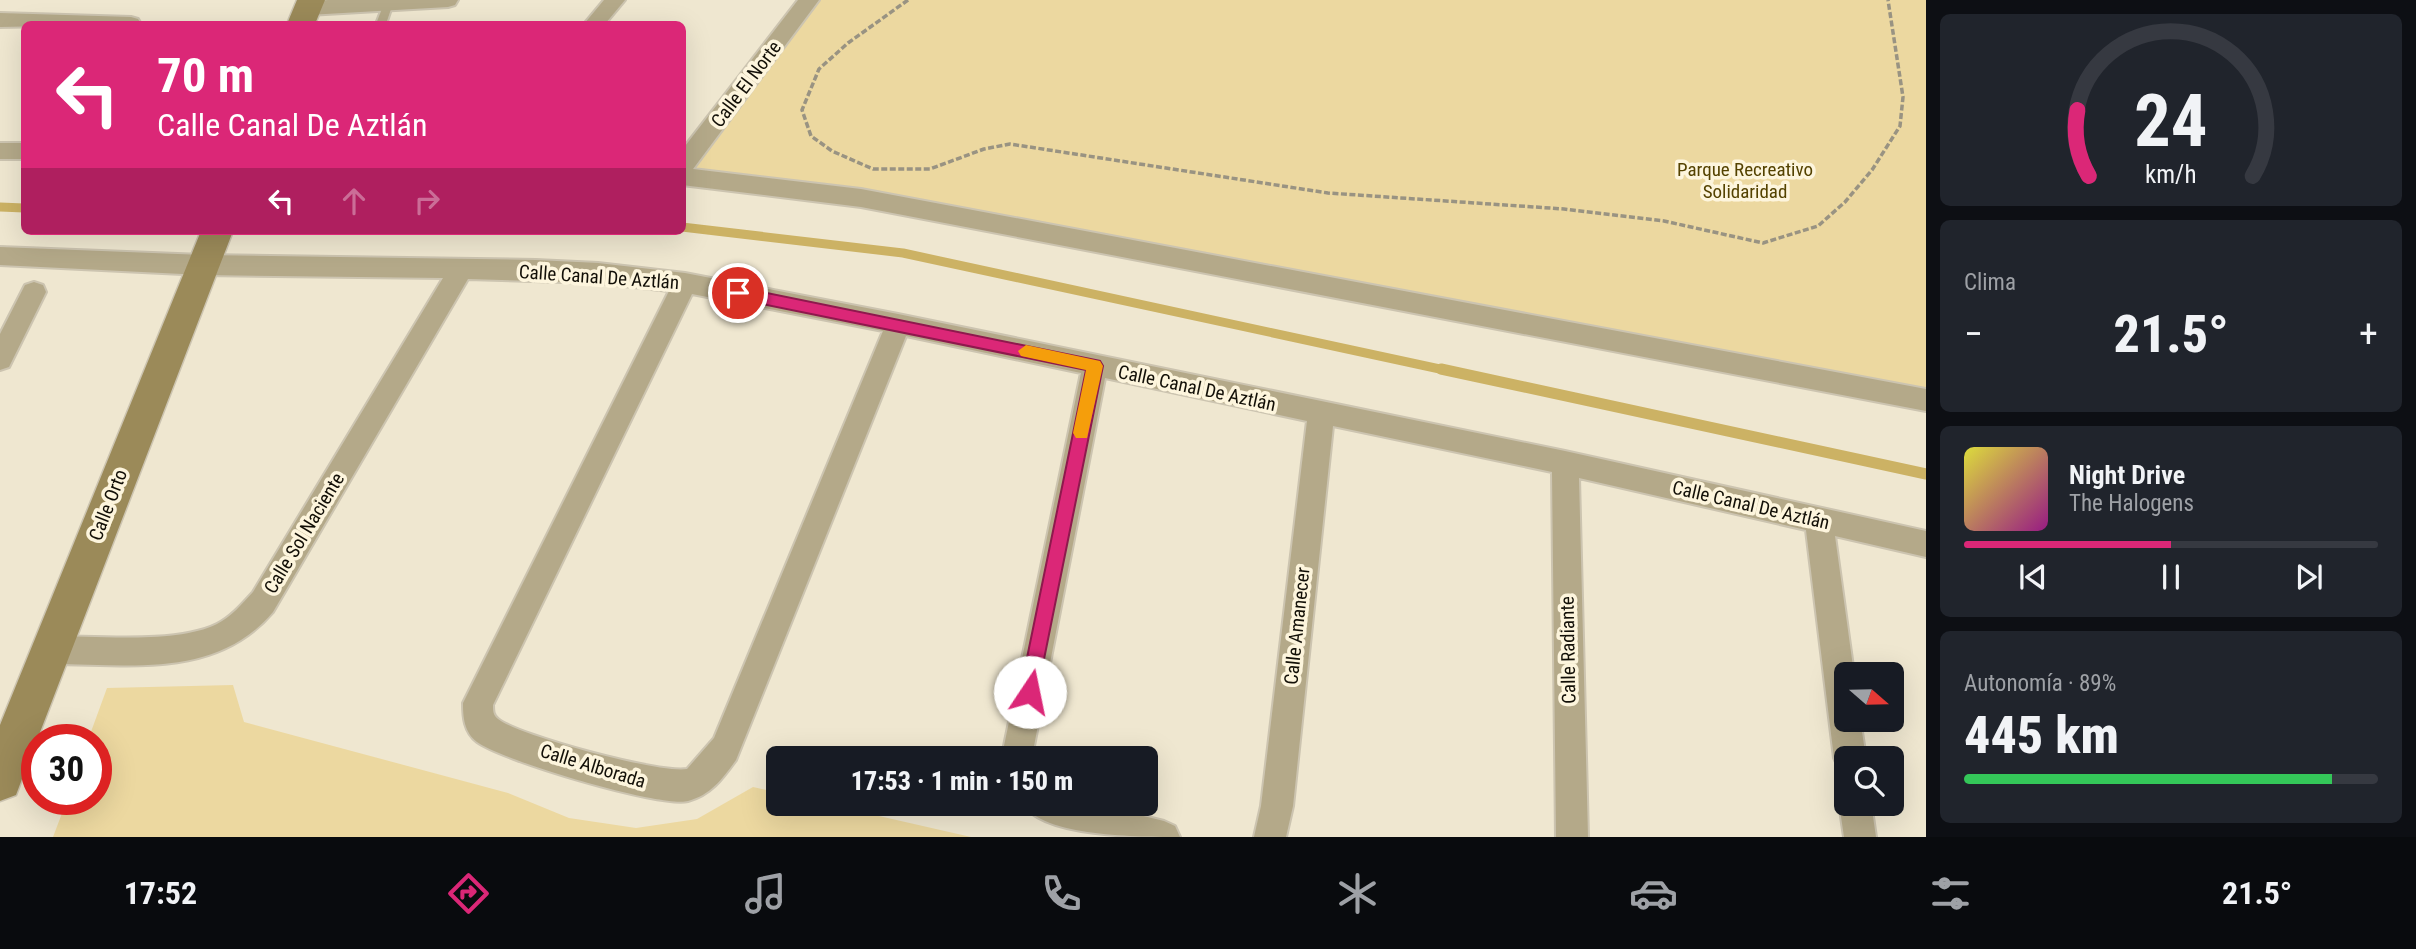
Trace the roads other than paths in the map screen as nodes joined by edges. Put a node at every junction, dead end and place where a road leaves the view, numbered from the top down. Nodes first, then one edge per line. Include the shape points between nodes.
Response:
1 (106, 0) edge
2 (448, 0) edge
3 (615, 0) edge
4 (809, 0) edge
5 (388, 4) junction
6 (307, 11) edge
7 (0, 20) edge
8 (30, 21) edge
9 (92, 21) edge
10 (382, 21) edge
11 (597, 21) edge
12 (0, 150) edge
13 (21, 151) edge
14 (686, 162) edge
15 (686, 176) edge
16 (210, 248) edge
17 (0, 256) edge
18 (461, 269) junction
19 (685, 283) junction
20 (34, 292) dead end
21 (898, 324) junction
22 (1, 356) edge
23 (1095, 366) junction
24 (1926, 400) edge
25 (1321, 414) junction
26 (1565, 463) junction
27 (1819, 521) junction
28 (1926, 544) edge
29 (51, 650) junction
30 (1020, 746) edge
31 (1848, 746) edge
32 (0, 779) edge
33 (1077, 816) edge
34 (1857, 816) edge
35 (1164, 837) edge
36 (1270, 837) edge
37 (1572, 837) edge
38 (1860, 837) edge

1 - 9 street
2 - 5 street
3 - 11 street
4 - 14 street, Calle El Norte
5 - 6 street
5 - 10 lane
7 - 8 street
12 - 13 street
15 - 24 street via 874,200
16 - 17 street, Calle Canal De Aztlán
16 - 18 street, Calle Canal De Aztlán
16 - 29 street, Calle Orto
18 - 19 street, Calle Canal De Aztlán via 598,273
18 - 29 street, Calle Sol Naciente via 250,618 222,637 188,647
19 - 21 street, Calle Canal De Aztlán
19 - 21 street, Calle Alborada via 478,703 478,719 488,731 667,789 689,786 708,772 725,749
20 - 22 street
21 - 23 street, Calle Canal De Aztlán
23 - 25 street, Calle Canal De Aztlán
23 - 30 street
25 - 26 street, Calle Canal De Aztlán
25 - 36 street, Calle Amanecer
26 - 27 street, Calle Canal De Aztlán
26 - 37 street, Calle Radiante
27 - 28 street, Calle Canal De Aztlán
27 - 31 street
29 - 32 street, Calle Orto
33 - 35 street
34 - 38 street

